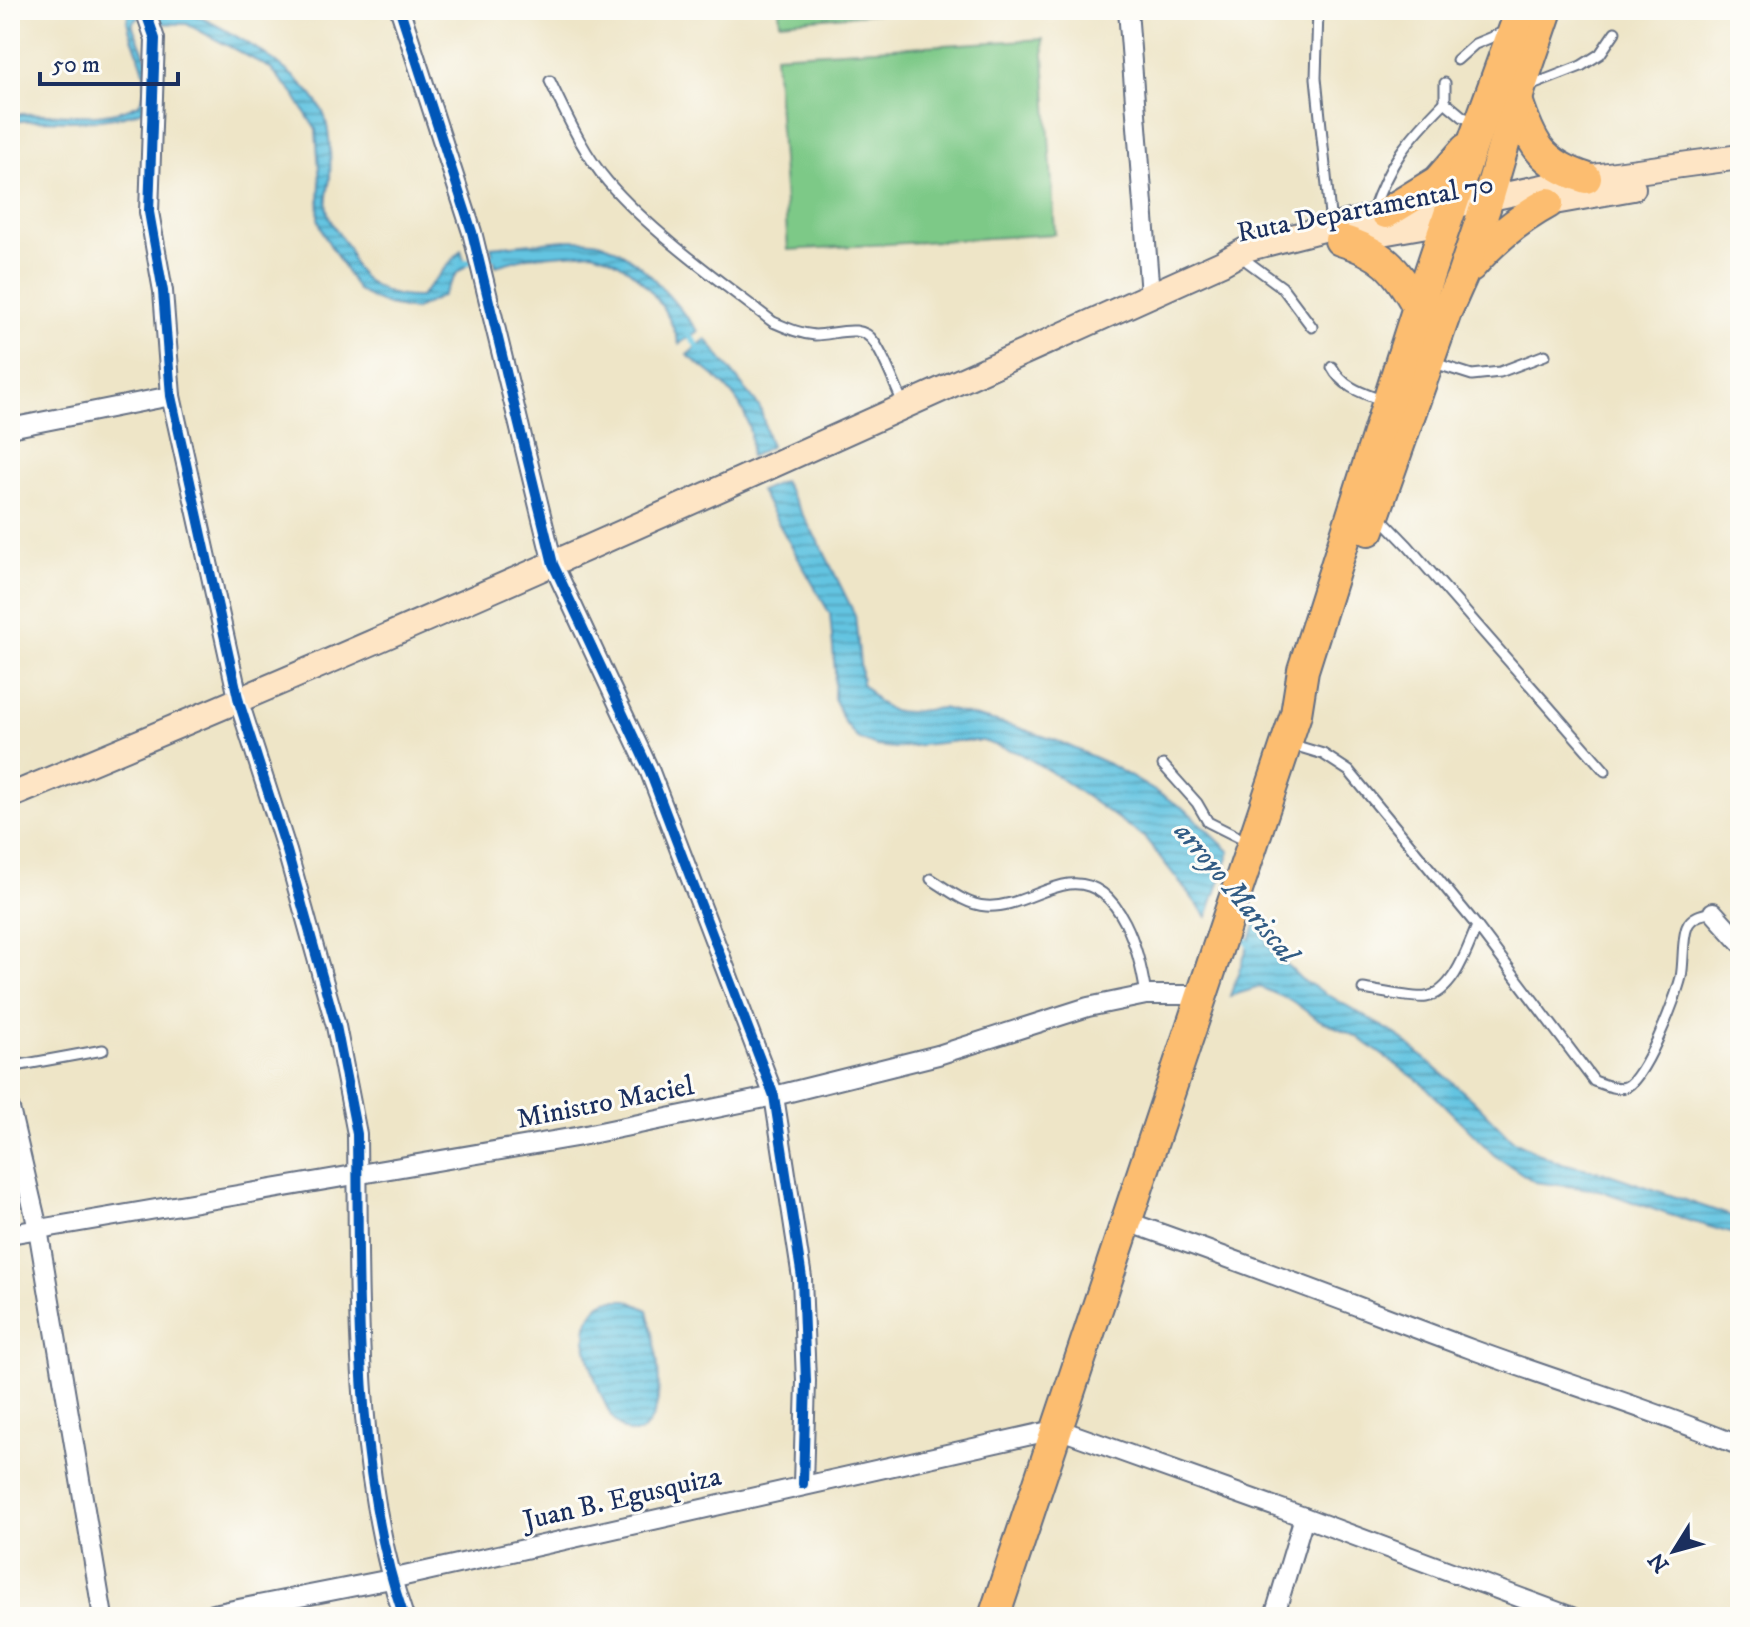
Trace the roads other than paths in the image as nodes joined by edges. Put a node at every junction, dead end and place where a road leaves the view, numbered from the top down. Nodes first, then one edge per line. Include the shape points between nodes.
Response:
1 (145, 10) edge
2 (400, 10) edge
3 (1128, 10) edge
4 (1318, 10) edge
5 (1547, 10) edge
6 (1518, 19) edge
7 (1615, 32) dead end
8 (1457, 60) dead end
9 (550, 81) dead end
10 (1445, 83) dead end
11 (1518, 95) junction
12 (1445, 102) junction
13 (1478, 128) junction
14 (1740, 160) edge
15 (1586, 178) junction
16 (1548, 203) junction
17 (1486, 207) junction
18 (1379, 214) junction
19 (1449, 214) junction
20 (1336, 233) junction
21 (1248, 262) junction
22 (1222, 263) junction
23 (1462, 276) junction
24 (1150, 295) junction
25 (1418, 307) junction
26 (1312, 327) dead end
27 (1545, 355) dead end
28 (1428, 362) junction
29 (1332, 367) dead end
30 (171, 396) junction
31 (1388, 403) junction
32 (904, 405) junction
33 (10, 428) edge
34 (1375, 512) junction
35 (553, 564) junction
36 (239, 702) junction
37 (1292, 729) junction
38 (1163, 765) dead end
39 (1605, 771) dead end
40 (10, 796) edge
41 (1251, 843) junction
42 (931, 879) dead end
43 (1713, 912) joint
44 (1477, 926) junction
45 (1740, 942) edge
46 (1204, 989) junction
47 (1363, 989) dead end
48 (1146, 995) junction
49 (103, 1050) dead end
50 (10, 1067) edge
51 (774, 1096) junction
52 (10, 1109) edge
53 (358, 1172) junction
54 (1128, 1222) junction
55 (38, 1229) junction
56 (10, 1234) edge
57 (1058, 1429) junction
58 (1740, 1446) edge
59 (803, 1484) junction
60 (1304, 1517) junction
61 (391, 1579) junction
62 (103, 1617) edge
63 (198, 1617) edge
64 (404, 1617) edge
65 (994, 1617) edge
66 (1274, 1617) edge
67 (1572, 1617) edge

1 - 30 street via 155,39 149,212 163,291
2 - 35 street via 472,232
3 - 24 street
4 - 20 lane via 1316,78
5 - 11 highway
6 - 8 lane
6 - 13 highway
7 - 11 lane via 1600,54
9 - 32 lane via 585,150 651,223 773,322 816,335 855,330 873,340
10 - 12 lane
11 - 15 highway via 1528,135 1546,159
11 - 17 highway
12 - 13 lane
12 - 18 lane via 1399,151 1384,178
13 - 18 highway via 1438,181
13 - 19 highway
14 - 15 main road
14 - 16 main road, Ruta Departamental 70 via 1730,170 1707,176
15 - 17 main road
16 - 17 main road, Ruta Departamental 70
16 - 23 highway via 1495,239
17 - 19 main road, Ruta Departamental 70
17 - 23 highway
18 - 19 main road, Ruta Departamental 70
18 - 20 main road, Ruta Departamental 70
19 - 20 main road, Ruta Departamental 70
19 - 25 highway
20 - 21 main road, Ruta Departamental 70
20 - 22 main road, Ruta Departamental 70 via 1249,248
20 - 25 highway via 1380,255
21 - 22 main road, Ruta Departamental 70
21 - 26 lane via 1282,287
22 - 24 main road
23 - 28 highway
24 - 32 main road
25 - 31 highway
27 - 28 lane via 1500,372 1472,375
28 - 34 highway
29 - 31 lane via 1348,386
30 - 33 street
30 - 36 street
31 - 37 highway via 1303,670
32 - 35 main road
34 - 37 highway via 1319,677
34 - 39 lane
35 - 36 main road
35 - 51 street via 650,772
36 - 40 main road
36 - 53 street via 336,1026 352,1098
37 - 41 highway
37 - 44 lane via 1349,771
38 - 41 lane via 1208,822
41 - 46 highway
42 - 48 lane via 984,906 1068,884 1086,885 1105,895 1133,939
43 - 44 lane via 1687,927 1673,1004 1636,1078 1620,1088 1594,1081
43 - 45 street
44 - 47 lane via 1441,990 1426,997
46 - 48 street, Ministro Maciel
46 - 54 highway
48 - 51 street, Ministro Maciel
49 - 50 lane
51 - 53 street, Ministro Maciel via 576,1137
51 - 59 street via 802,1278
52 - 55 street
53 - 55 street, Ministro Maciel
53 - 61 street via 371,1477
54 - 57 highway
54 - 58 street
55 - 56 street, Ministro Maciel
55 - 62 street
57 - 59 street, Juan B. Egusquiza
57 - 60 street
57 - 65 highway
59 - 61 street, Juan B. Egusquiza
60 - 66 street
60 - 67 street
61 - 63 street, Juan B. Egusquiza
61 - 64 street

